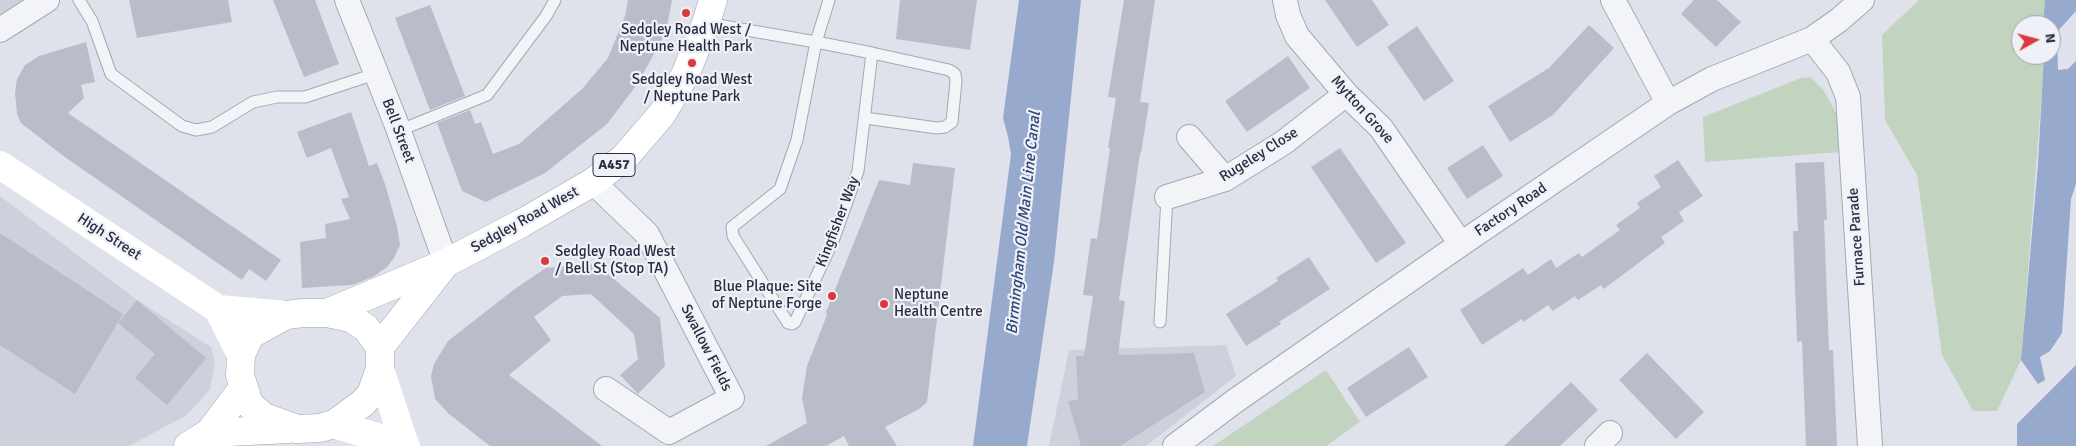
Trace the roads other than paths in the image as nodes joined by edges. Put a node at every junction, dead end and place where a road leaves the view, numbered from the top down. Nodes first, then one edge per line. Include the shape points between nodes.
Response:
1 (47, 0) edge
2 (79, 0) edge
3 (347, 0) edge
4 (555, 0) edge
5 (829, 0) edge
6 (1285, 0) edge
7 (1613, 0) edge
8 (1862, 0) edge
9 (710, 12) edge
10 (0, 30) edge
11 (1812, 39) junction
12 (816, 42) junction
13 (872, 53) junction
14 (375, 74) junction
15 (1346, 94) junction
16 (1668, 103) junction
17 (865, 118) junction
18 (398, 131) junction
19 (1189, 137) dead end
20 (0, 165) edge
21 (1225, 179) junction
22 (593, 182) junction
23 (1167, 197) joint
24 (1461, 244) junction
25 (446, 263) junction
26 (218, 309) junction
27 (327, 313) junction
28 (286, 314) junction
29 (1160, 322) dead end
30 (241, 355) junction
31 (380, 358) junction
32 (243, 388) junction
33 (606, 389) dead end
34 (334, 424) junction
35 (297, 428) junction
36 (199, 439) edge
37 (406, 445) edge
38 (1175, 446) edge
39 (1870, 446) edge

1 - 10 street
2 - 14 lane via 92,21 111,74 182,126 196,130 212,127 253,102 304,96
3 - 14 street, Bell Street
4 - 18 lane via 487,95
5 - 12 lane, Kingfisher Way
6 - 15 street, Mytton Grove via 1297,36
7 - 16 street
8 - 11 street, Factory Road
9 - 12 lane
9 - 22 main road, Sedgley Road West / A457 via 685,76 662,114 624,158
11 - 16 street, Factory Road via 1712,80
11 - 39 street, Furnace Parade via 1838,72 1848,97
12 - 13 lane
12 - 17 lane, Kingfisher Way via 797,140 780,189 732,227 733,236 788,323 795,322 833,241 858,171
13 - 17 lane, Kingfisher Way
13 - 17 lane via 955,74 952,122 937,128
14 - 18 street, Bell Street
15 - 21 street, Rugeley Close via 1283,143
15 - 24 street, Mytton Grove via 1382,128
16 - 24 street, Factory Road
18 - 25 street, Bell Street
19 - 21 street
20 - 26 main road, High Street
21 - 23 street, Rugeley Close
22 - 25 main road, Sedgley Road West / A457
22 - 33 street, Swallow Fields via 647,234 732,398 669,432
23 - 29 lane, Rugeley Close
24 - 38 street, Factory Road
25 - 27 main road, Sedgley Road West / A457
25 - 31 main road, Sedgley Road West / A457
26 - 28 main road, High Street
26 - 30 main road, High Street
27 - 28 main road, A457
27 - 31 main road, A457 via 351,318 366,328
28 - 30 main road, A457 via 250,335
30 - 32 main road, A457
31 - 34 main road, A457 via 371,394
31 - 37 main road
32 - 35 main road, A457 via 249,404 264,417
32 - 36 main road, A457
34 - 35 main road, A457
34 - 37 main road
35 - 36 main road, A457

